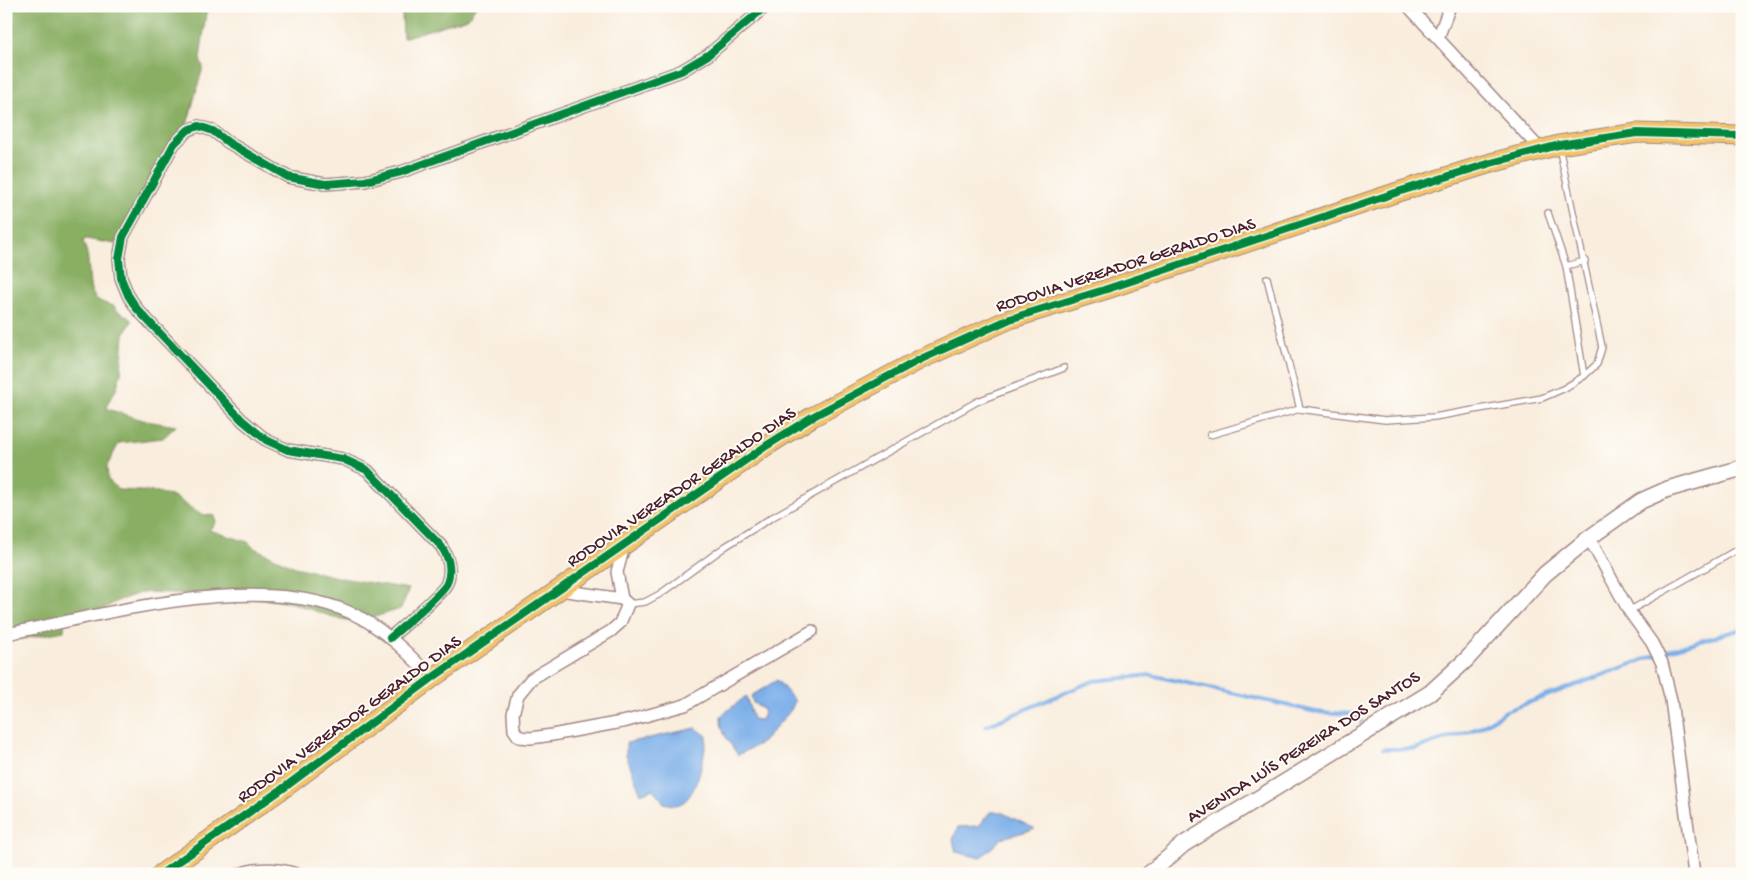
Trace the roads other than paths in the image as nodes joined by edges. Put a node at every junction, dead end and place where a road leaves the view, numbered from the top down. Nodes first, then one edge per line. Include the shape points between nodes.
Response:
1 (766, 6) edge
2 (1408, 6) edge
3 (1450, 6) edge
4 (1438, 38) junction
5 (1742, 136) edge
6 (1559, 145) junction
7 (1540, 149) junction
8 (1548, 214) dead end
9 (1585, 262) junction
10 (1566, 266) junction
11 (1267, 278) dead end
12 (1064, 368) dead end
13 (1584, 376) junction
14 (1300, 409) junction
15 (1210, 435) dead end
16 (1742, 468) edge
17 (1589, 538) junction
18 (624, 546) junction
19 (1742, 547) edge
20 (560, 590) junction
21 (625, 602) junction
22 (1628, 611) junction
23 (812, 631) dead end
24 (6, 634) edge
25 (390, 638) junction
26 (432, 678) junction
27 (161, 874) edge
28 (240, 874) edge
29 (296, 874) edge
30 (1149, 874) edge
31 (1694, 874) edge

1 - 25 street via 708,55 681,71 401,172 365,181 325,184 288,178 213,130 199,126 188,130 174,144 123,238 119,260 121,278 128,295 137,309 242,420 266,440 288,450 343,458 367,470 441,546 448,557 446,585
2 - 4 street
3 - 4 street
4 - 7 street
5 - 6 main road, RODOVIA VEREADOR GERALDO DIAS via 1637,133
6 - 7 main road, RODOVIA VEREADOR GERALDO DIAS
6 - 9 lane
7 - 18 main road, RODOVIA VEREADOR GERALDO DIAS via 1010,319 921,359 812,417
8 - 10 lane
9 - 10 lane
9 - 13 lane via 1602,347 1597,364
10 - 13 lane
11 - 14 lane
12 - 21 lane via 978,401 771,518 660,594 645,602
13 - 14 lane via 1542,398 1434,417 1385,420
14 - 15 lane
16 - 17 street, AVENIDA LUÍS PEREIRA DOS SANTOS via 1668,489 1641,501
17 - 22 street
17 - 30 street, AVENIDA LUÍS PEREIRA DOS SANTOS via 1545,574 1466,660 1430,693 1184,844
18 - 20 main road, RODOVIA VEREADOR GERALDO DIAS
18 - 21 street via 617,572
19 - 22 lane
20 - 21 street
20 - 26 main road, RODOVIA VEREADOR GERALDO DIAS
21 - 23 street via 620,623 611,632 531,679 518,696 512,714 516,734 531,738 552,735 627,721 685,705
22 - 31 street via 1652,643 1662,663 1671,700
24 - 25 street via 113,610 198,599 264,595 317,601 340,608
25 - 26 street
26 - 27 main road, RODOVIA VEREADOR GERALDO DIAS
28 - 29 street via 259,869

